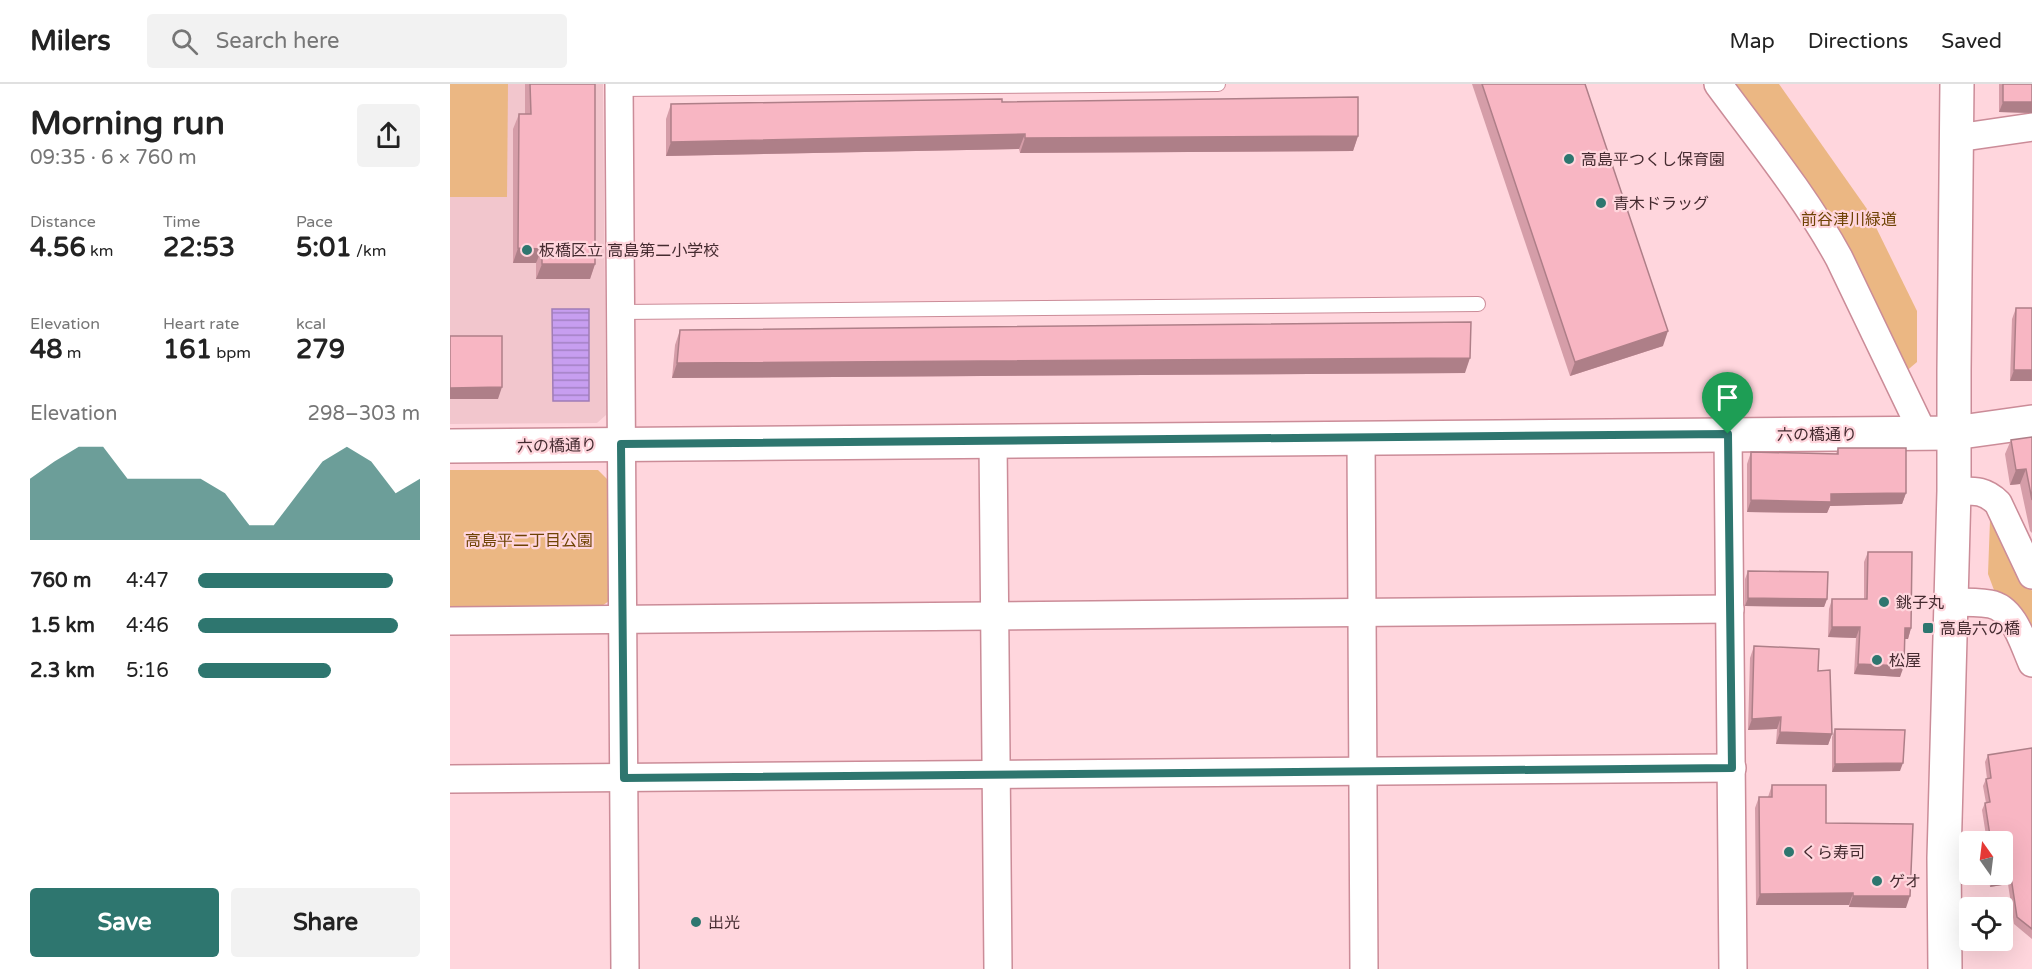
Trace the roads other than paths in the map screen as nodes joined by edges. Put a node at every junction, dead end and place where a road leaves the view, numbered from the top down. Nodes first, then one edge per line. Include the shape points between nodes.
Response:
1 (1218, 84) edge
2 (1718, 84) edge
3 (1957, 84) edge
4 (619, 86) edge
5 (2032, 127) edge
6 (1956, 138) junction
7 (1478, 303) dead end
8 (621, 312) junction
9 (2032, 422) edge
10 (1939, 433) junction
11 (1728, 434) junction
12 (1361, 438) junction
13 (993, 441) junction
14 (621, 444) junction
15 (450, 446) edge
16 (1954, 491) junction
17 (2032, 575) edge
18 (1952, 602) junction
19 (1730, 609) junction
20 (1362, 612) junction
21 (994, 616) junction
22 (624, 619) junction
23 (450, 621) edge
24 (2032, 663) edge
25 (1732, 768) junction
26 (1364, 772) junction
27 (995, 775) junction
28 (624, 778) junction
29 (450, 780) edge
30 (625, 969) edge
31 (998, 969) edge
32 (1364, 969) edge
33 (1733, 969) edge
34 (1945, 969) edge

1 - 4 lane
2 - 10 street via 1826,234
3 - 6 street
4 - 8 street
5 - 6 street
6 - 10 street
7 - 8 lane
8 - 14 street
9 - 10 street, 六の橋通り
10 - 11 street, 六の橋通り
10 - 16 street
11 - 12 street, 六の橋通り
11 - 19 street
12 - 13 street, 六の橋通り
12 - 20 street
13 - 14 street, 六の橋通り
13 - 21 street
14 - 15 street, 六の橋通り
14 - 22 street
16 - 17 street via 1979,491 1998,503
16 - 18 street
18 - 24 street via 2002,608 2010,616
18 - 34 street via 1944,858
19 - 20 street
19 - 25 street
20 - 21 street
20 - 26 street
21 - 22 street
21 - 27 street
22 - 23 street
22 - 28 street
25 - 26 street
25 - 33 street
26 - 27 street
26 - 32 street
27 - 28 street
27 - 31 street
28 - 29 street
28 - 30 street

